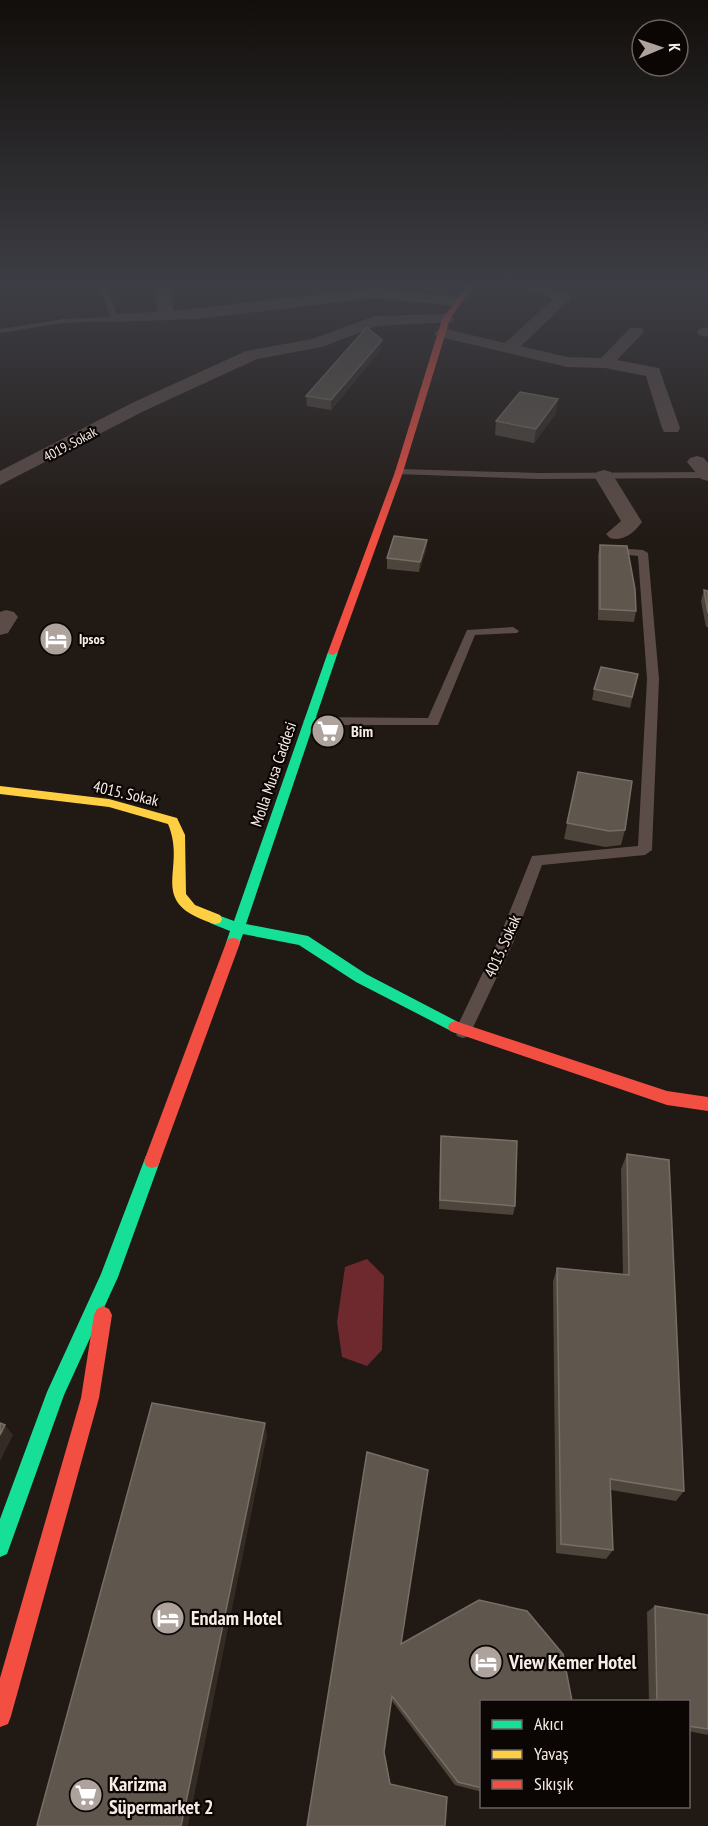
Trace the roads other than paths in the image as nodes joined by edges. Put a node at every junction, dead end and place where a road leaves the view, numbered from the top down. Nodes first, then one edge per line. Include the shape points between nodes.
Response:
1 (219, 370) edge
2 (430, 370) edge
3 (643, 370) edge
4 (671, 428) dead end
5 (703, 468) edge
6 (399, 472) junction
7 (604, 476) junction
8 (0, 479) edge
9 (616, 542) joint
10 (513, 631) dead end
11 (309, 721) junction
12 (0, 790) edge
13 (238, 928) junction
14 (463, 1031) junction
15 (708, 1104) edge
16 (109, 1277) junction
17 (0, 1547) edge
18 (0, 1716) edge

1 - 8 street, 4019. Sokak
2 - 6 street, Molla Musa Caddesi
3 - 4 street, 4019. Sokak via 653,372
5 - 7 lane
6 - 7 lane
6 - 11 street, Molla Musa Caddesi
7 - 9 street via 632,522
9 - 14 lane, 4013. Sokak via 644,553 653,679 645,850 537,860 505,943
10 - 11 lane via 471,632 433,722
11 - 13 street, Molla Musa Caddesi
12 - 13 street, 4015. Sokak via 109,803 173,821 179,835 179,895 190,909
13 - 14 street via 303,940 361,978
13 - 16 street, Molla Musa Caddesi
14 - 15 street via 667,1098
16 - 17 street via 56,1392
16 - 18 street via 90,1398

